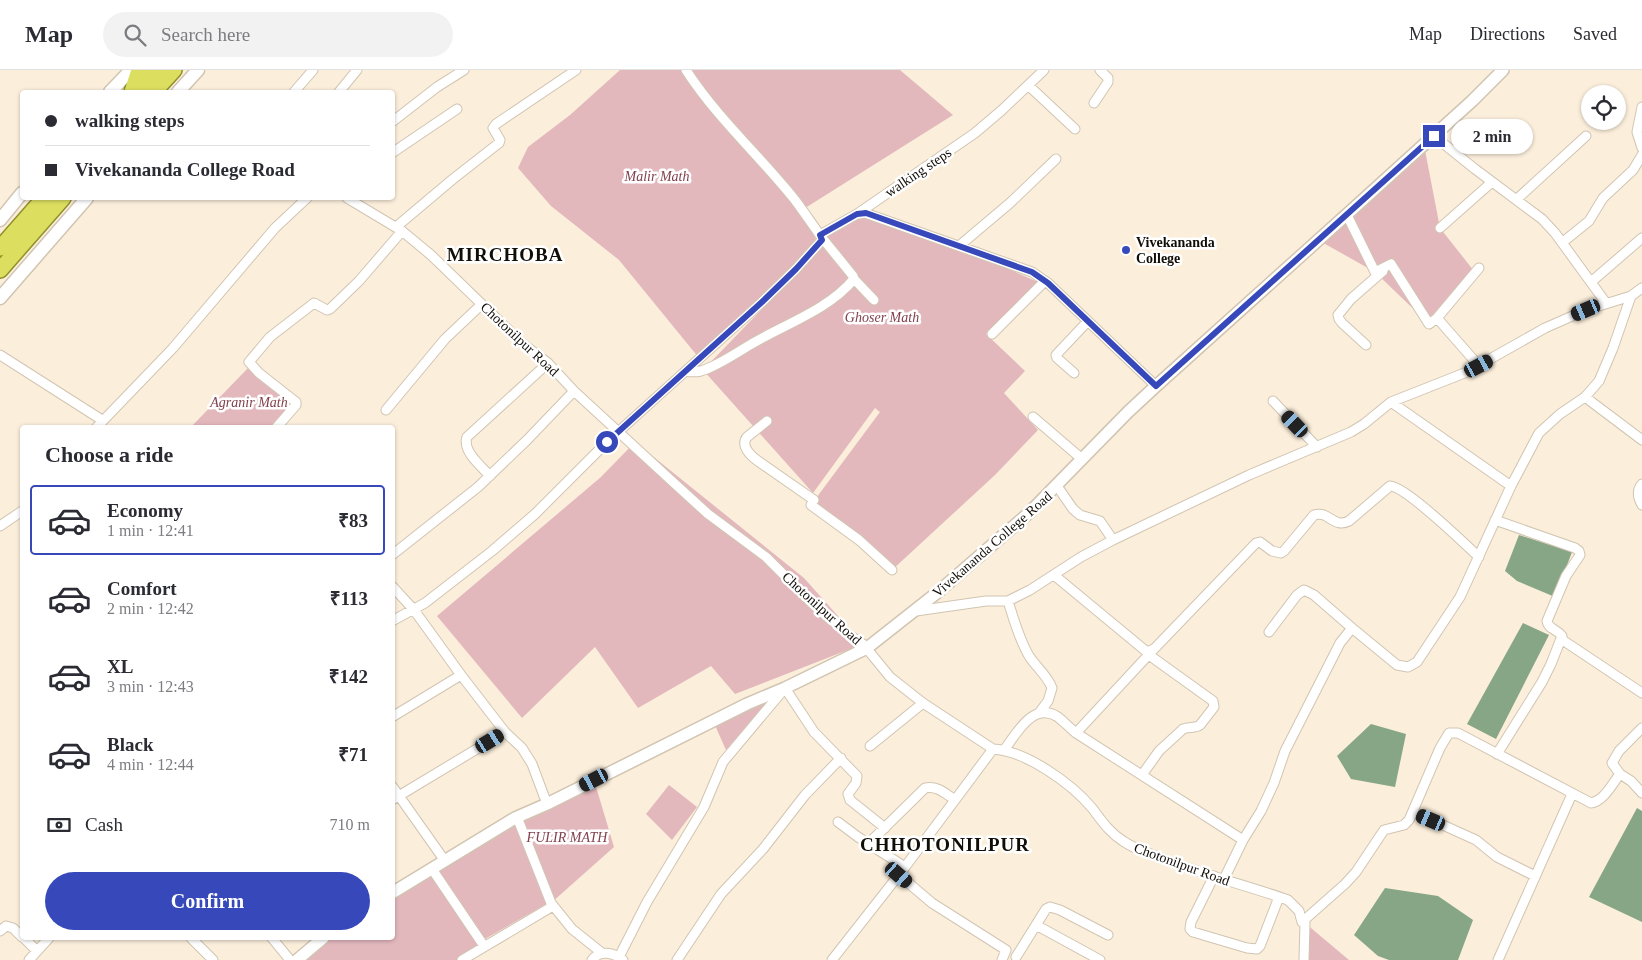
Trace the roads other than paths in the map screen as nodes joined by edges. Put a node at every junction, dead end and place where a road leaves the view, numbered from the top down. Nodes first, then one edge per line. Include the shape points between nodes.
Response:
1 (131, 70) edge
2 (139, 70) edge
3 (156, 70) edge
4 (174, 70) edge
5 (198, 70) edge
6 (314, 70) edge
7 (357, 70) edge
8 (464, 70) edge
9 (576, 70) edge
10 (686, 70) edge
11 (1044, 70) edge
12 (1100, 70) edge
13 (1504, 70) edge
14 (1028, 86) junction
15 (112, 90) edge
16 (133, 90) edge
17 (138, 90) edge
18 (156, 90) edge
19 (185, 90) edge
20 (296, 90) edge
21 (341, 90) edge
22 (1094, 103) dead end
23 (1642, 108) edge
24 (457, 109) dead end
25 (395, 120) edge
26 (1075, 129) dead end
27 (1434, 136) junction
28 (1586, 136) dead end
29 (1642, 148) edge
30 (395, 151) edge
31 (1642, 156) edge
32 (1056, 159) dead end
33 (1492, 182) junction
34 (20, 195) edge
35 (1517, 199) junction
36 (42, 200) edge
37 (61, 200) edge
38 (86, 200) edge
39 (305, 200) edge
40 (350, 200) edge
41 (857, 214) junction
42 (1347, 215) junction
43 (0, 220) edge
44 (1440, 228) dead end
45 (399, 229) junction
46 (821, 237) junction
47 (1642, 238) edge
48 (1563, 242) junction
49 (958, 246) junction
50 (0, 248) edge
51 (1391, 264) junction
52 (1479, 268) dead end
53 (0, 270) edge
54 (854, 279) junction
55 (1045, 281) junction
56 (1591, 282) junction
57 (1642, 288) edge
58 (1631, 296) junction
59 (0, 298) edge
60 (874, 300) dead end
61 (1606, 303) junction
62 (482, 304) junction
63 (1437, 318) junction
64 (1088, 321) junction
65 (992, 334) dead end
66 (1366, 345) dead end
67 (0, 355) edge
68 (548, 363) junction
69 (1479, 366) junction
70 (686, 371) junction
71 (1074, 373) dead end
72 (1156, 386) junction
73 (574, 391) junction
74 (1585, 397) junction
75 (1273, 401) dead end
76 (1391, 402) junction
77 (386, 410) dead end
78 (1033, 417) dead end
79 (767, 421) dead end
80 (99, 424) edge
81 (279, 425) edge
82 (619, 432) junction
83 (1642, 440) edge
84 (1317, 447) junction
85 (1082, 459) junction
86 (490, 476) junction
87 (1642, 484) edge
88 (1057, 486) junction
89 (1511, 486) junction
90 (1642, 505) edge
91 (20, 513) edge
92 (1495, 520) junction
93 (0, 526) edge
94 (1113, 540) junction
95 (395, 553) edge
96 (1479, 557) junction
97 (892, 570) dead end
98 (1054, 575) junction
99 (395, 589) edge
100 (1008, 601) junction
101 (414, 610) junction
102 (911, 613) junction
103 (395, 620) edge
104 (1352, 628) junction
105 (1269, 632) dead end
106 (1561, 640) junction
107 (867, 648) junction
108 (1151, 652) junction
109 (461, 675) junction
110 (784, 688) junction
111 (1642, 694) edge
112 (923, 703) junction
113 (1039, 713) junction
114 (395, 715) edge
115 (1642, 728) edge
116 (505, 732) junction
117 (1076, 733) junction
118 (870, 746) dead end
119 (993, 749) junction
120 (1004, 750) junction
121 (1497, 754) junction
122 (841, 758) junction
123 (1620, 774) junction
124 (1142, 775) junction
125 (1642, 793) edge
126 (1572, 794) junction
127 (396, 797) edge
128 (955, 800) junction
129 (547, 804) junction
130 (1414, 812) junction
131 (516, 817) junction
132 (838, 822) dead end
133 (885, 828) junction
134 (1243, 840) junction
135 (868, 844) junction
136 (445, 861) junction
137 (432, 869) junction
138 (902, 871) junction
139 (1535, 876) junction
140 (1219, 878) junction
141 (395, 891) edge
142 (1278, 897) junction
143 (553, 906) junction
144 (1302, 922) junction
145 (1036, 925) junction
146 (0, 931) edge
147 (20, 934) edge
148 (1108, 935) dead end
149 (26, 940) edge
150 (46, 940) edge
151 (193, 940) edge
152 (274, 940) edge
153 (321, 940) edge
154 (484, 946) junction
155 (1006, 950) junction
156 (37, 951) junction
157 (602, 953) junction
158 (621, 958) edge
159 (1018, 958) edge
160 (30, 960) edge
161 (213, 960) edge
162 (290, 960) edge
163 (297, 960) edge
164 (462, 960) edge
165 (592, 960) edge
166 (677, 960) edge
167 (832, 960) edge
168 (1002, 960) edge
169 (1100, 960) edge
170 (1304, 960) edge
171 (1498, 960) edge

1 - 15 main road
2 - 16 highway
3 - 17 highway
4 - 18 highway
5 - 19 main road
6 - 20 street
7 - 21 street
8 - 25 street
9 - 45 street via 496,124 493,128 499,143 453,178
10 - 46 street via 738,136 795,200
11 - 14 street, walking steps
12 - 22 street via 1108,82
13 - 27 street, Vivekananda College Road
14 - 26 street
14 - 41 street, walking steps via 975,133
23 - 29 street via 1637,132
24 - 30 street
27 - 33 street
27 - 42 street, Vivekananda College Road
28 - 35 street
31 - 48 street via 1633,170 1603,198 1589,221
32 - 49 street
33 - 35 street
33 - 44 street
34 - 43 main road
35 - 48 street
36 - 50 highway
37 - 53 highway
38 - 59 main road
39 - 80 street via 275,228 173,348
40 - 45 street, Chotonilpur Road
41 - 46 street, walking steps
41 - 49 street via 866,213
42 - 51 street via 1375,272
42 - 72 street, Vivekananda College Road
45 - 62 street, Chotonilpur Road
45 - 81 street via 359,281 330,309 314,303 270,337 248,362 296,402
46 - 54 street
46 - 70 street, walking steps via 772,292
47 - 56 street
48 - 56 street
49 - 55 street via 1022,268
51 - 63 street via 1429,324
51 - 66 street via 1351,299 1338,315 1338,319
52 - 63 street
54 - 60 street
54 - 70 street via 831,300 807,314 703,370
55 - 64 street
55 - 65 street
56 - 61 street
57 - 58 street
58 - 61 street
58 - 74 street via 1599,381
61 - 69 street via 1546,328
62 - 68 street, Chotonilpur Road
62 - 77 street via 445,339
63 - 69 street
64 - 71 street via 1056,355
64 - 72 street
67 - 80 street
68 - 73 street, Chotonilpur Road
68 - 86 street via 467,437 466,449
69 - 76 street
70 - 82 street, walking steps
72 - 85 street, Vivekananda College Road
73 - 82 street, Chotonilpur Road
73 - 86 street
74 - 83 street
74 - 89 street via 1539,433
75 - 84 street
76 - 84 street via 1351,432
76 - 89 street
78 - 85 street
79 - 97 street via 744,440 752,457 859,540
82 - 101 street, walking steps via 521,526
82 - 107 street, Chotonilpur Road via 708,514 766,557 814,605
84 - 94 street via 1249,475
85 - 88 street, Vivekananda College Road
86 - 95 street
87 - 90 street via 1638,498
88 - 94 street via 1073,509 1080,515 1100,521
88 - 102 street, Vivekananda College Road
89 - 92 street
91 - 93 street
92 - 96 street
92 - 106 street via 1579,551 1580,555 1566,576 1547,621 1550,628 1560,633
94 - 98 street
96 - 104 street via 1460,597 1417,662 1408,667 1397,665
96 - 108 street via 1399,488 1390,486 1344,524 1323,515 1314,515 1281,553 1256,543
98 - 100 street
98 - 108 street via 1143,650
99 - 101 street
100 - 102 street via 986,601
100 - 113 street via 1030,658 1052,688
101 - 103 street, walking steps
101 - 109 street
102 - 107 street, Vivekananda College Road
104 - 105 street via 1304,590
104 - 134 street via 1335,651 1285,751 1261,811
106 - 111 street
106 - 121 street via 1542,682
107 - 110 street, Vivekananda College Road
107 - 112 street, Chotonilpur Road via 890,677
108 - 117 street
108 - 124 street via 1213,701 1214,707 1197,728 1186,727 1167,743
109 - 114 street
109 - 116 street
110 - 122 street via 814,732
110 - 129 street, Vivekananda College Road
110 - 158 street via 723,762 704,807 647,902
112 - 118 street
112 - 119 street, Chotonilpur Road
113 - 117 street via 1056,716
113 - 120 street via 1028,719
115 - 123 street via 1614,758 1612,763
116 - 127 street
116 - 129 street via 522,748 532,764
117 - 124 street
119 - 120 street, Chotonilpur Road
119 - 128 street
120 - 140 street, Chotonilpur Road via 1043,768 1071,787 1105,826 1124,842
121 - 126 street
121 - 130 street via 1458,733 1449,733
122 - 133 street via 857,776 848,794 850,800
122 - 166 street via 805,795 764,849 721,894
123 - 125 street
123 - 126 street via 1597,802 1591,803
124 - 134 street
126 - 139 street
127 - 136 street
128 - 133 street via 931,786 925,788
128 - 138 street
129 - 131 street, Vivekananda College Road
130 - 139 street via 1476,840 1497,857
130 - 144 street via 1404,825 1384,830 1350,878
131 - 136 street, Vivekananda College Road
131 - 143 street
132 - 135 street
133 - 135 street
134 - 140 street
135 - 138 street
136 - 137 street, Vivekananda College Road
137 - 141 street, Vivekananda College Road
137 - 154 street
138 - 155 street via 932,903
138 - 167 street
139 - 171 street
140 - 142 street, Chotonilpur Road
140 - 142 street via 1191,922 1193,932 1257,949
142 - 144 street, Chotonilpur Road via 1288,900 1299,911
143 - 154 street
143 - 157 street via 572,929
144 - 170 street, Chotonilpur Road via 1305,923
145 - 148 street via 1046,910 1054,908
145 - 159 street
145 - 169 street
146 - 147 street via 6,926
149 - 156 street
150 - 156 street
151 - 161 street
152 - 162 street
153 - 163 street
154 - 164 street
155 - 159 street
155 - 168 street
156 - 160 street
157 - 158 street
157 - 165 street

